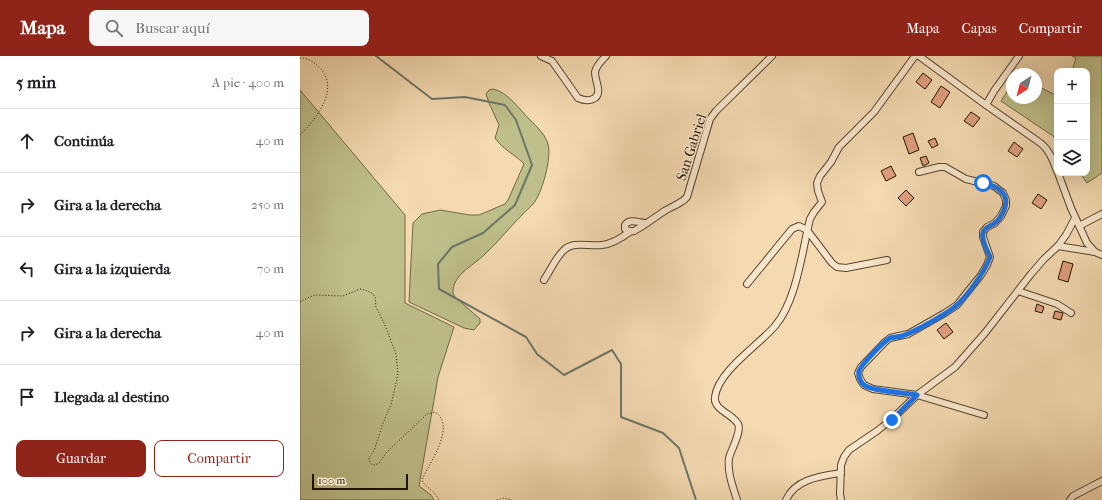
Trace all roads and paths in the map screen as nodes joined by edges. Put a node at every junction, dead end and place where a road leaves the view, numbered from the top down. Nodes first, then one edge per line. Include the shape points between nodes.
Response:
1 (541, 56) edge
2 (772, 56) edge
3 (914, 56) edge
4 (919, 56) edge
5 (1019, 56) edge
6 (601, 57) edge
7 (300, 58) edge
8 (986, 105) junction
9 (300, 135) edge
10 (1054, 166) edge
11 (919, 172) dead end
12 (1059, 176) edge
13 (1102, 214) edge
14 (1075, 218) junction
15 (647, 223) junction
16 (1079, 226) junction
17 (808, 230) junction
18 (630, 231) junction
19 (1058, 246) junction
20 (1095, 252) junction
21 (1102, 255) edge
22 (887, 260) dead end
23 (544, 280) dead end
24 (747, 284) dead end
25 (1018, 291) junction
26 (300, 302) edge
27 (1071, 314) dead end
28 (917, 395) junction
29 (984, 415) dead end
30 (841, 473) junction
31 (1102, 481) edge
32 (439, 500) edge
33 (497, 500) edge
34 (512, 500) edge
35 (737, 500) edge
36 (786, 500) edge
37 (841, 500) edge
38 (1070, 500) edge

1 - 6 street via 552,62 578,98 585,101 596,96 598,89 595,71
2 - 15 street, San Gabriel via 716,110 710,119 687,197
3 - 17 street via 874,112 839,147 829,166 820,176 817,183 822,202 814,212
4 - 8 street
5 - 8 street
7 - 9 path via 314,62 323,71 328,81 328,92 317,114
8 - 10 street via 1045,146
11 - 28 street via 945,167 966,179 994,186 1003,193 1006,206 995,223 983,232 990,257 981,275 958,304 908,334 884,342 858,373 864,385 873,389
12 - 14 street
13 - 16 street
14 - 16 street
14 - 19 street
15 - 18 street, San Gabriel
15 - 18 street via 626,222 625,229
16 - 20 street via 1086,243
17 - 22 street via 837,267 846,268
17 - 24 street via 799,226 792,229
17 - 35 street via 793,291 783,313 776,325 735,364 715,396 717,406 738,424 739,431 729,464
18 - 23 street, San Gabriel via 624,237 602,245 570,246 563,250
19 - 20 street
19 - 25 street
20 - 21 street
25 - 27 street via 1057,304
25 - 28 street via 955,368
26 - 32 path via 315,295 343,296 360,290 366,290 375,297 376,307 396,354 398,374 391,405 369,460 371,464 379,463 427,414 435,412 442,420 442,434 438,450 422,480 434,491
28 - 29 street
28 - 30 street via 892,420 849,450 841,464
30 - 36 street via 809,480 789,494
30 - 37 street
31 - 38 street
33 - 34 path

